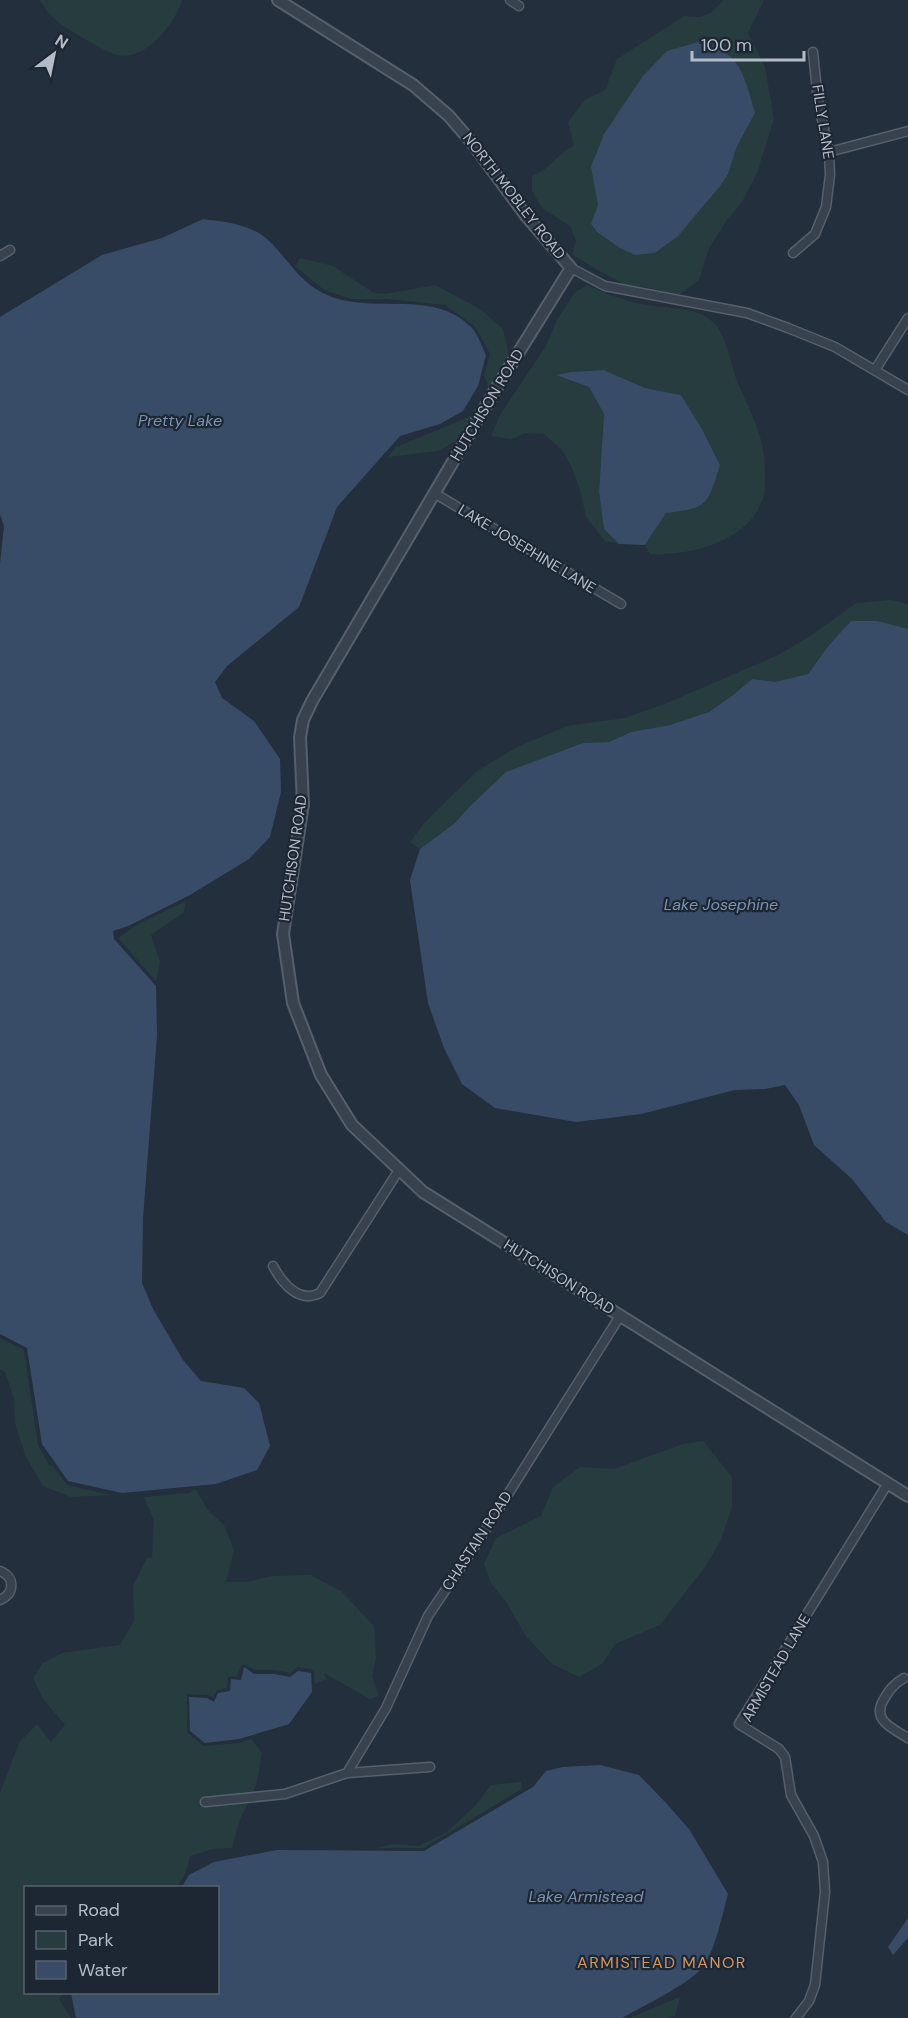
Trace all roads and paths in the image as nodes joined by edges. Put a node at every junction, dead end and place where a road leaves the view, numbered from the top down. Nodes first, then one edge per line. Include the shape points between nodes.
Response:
1 (278, 0) edge
2 (510, 0) edge
3 (519, 6) dead end
4 (813, 52) dead end
5 (908, 131) edge
6 (829, 152) junction
7 (10, 250) dead end
8 (794, 253) dead end
9 (0, 256) edge
10 (571, 268) junction
11 (908, 318) edge
12 (875, 370) junction
13 (908, 390) edge
14 (434, 493) junction
15 (621, 604) dead end
16 (399, 1170) junction
17 (273, 1266) dead end
18 (620, 1316) junction
19 (888, 1483) junction
20 (908, 1496) edge
21 (0, 1571) edge
22 (0, 1600) edge
23 (904, 1678) dead end
24 (908, 1738) edge
25 (430, 1767) dead end
26 (347, 1773) junction
27 (205, 1802) dead end
28 (796, 2018) edge

1 - 10 street, NORTH MOBLEY ROAD via 412,85 449,116
2 - 3 street
4 - 6 street, FILLY LANE
5 - 6 street
6 - 8 street, FILLY LANE via 826,207 814,234
7 - 9 street
10 - 12 street, NORTH MOBLEY ROAD via 605,286 747,313 834,347
10 - 14 street, HUTCHISON ROAD
11 - 12 street
12 - 13 street, NORTH MOBLEY ROAD
14 - 15 street, LAKE JOSEPHINE LANE
14 - 16 street, HUTCHISON ROAD via 303,720 303,804 283,934 293,1003 321,1075 352,1125
16 - 17 street via 320,1293 301,1296 289,1288
16 - 18 street, HUTCHISON ROAD via 423,1192
18 - 19 street, HUTCHISON ROAD
18 - 26 street, CHASTAIN ROAD via 428,1616 387,1708
19 - 20 street, HUTCHISON ROAD
19 - 28 street, ARMISTEAD LANE via 739,1724 785,1756 791,1796 814,1836 823,1862 825,1892 815,1985
21 - 22 street via 9,1576 12,1586
23 - 24 street via 892,1684 880,1706 880,1715 885,1724
25 - 26 street
26 - 27 street via 285,1794

